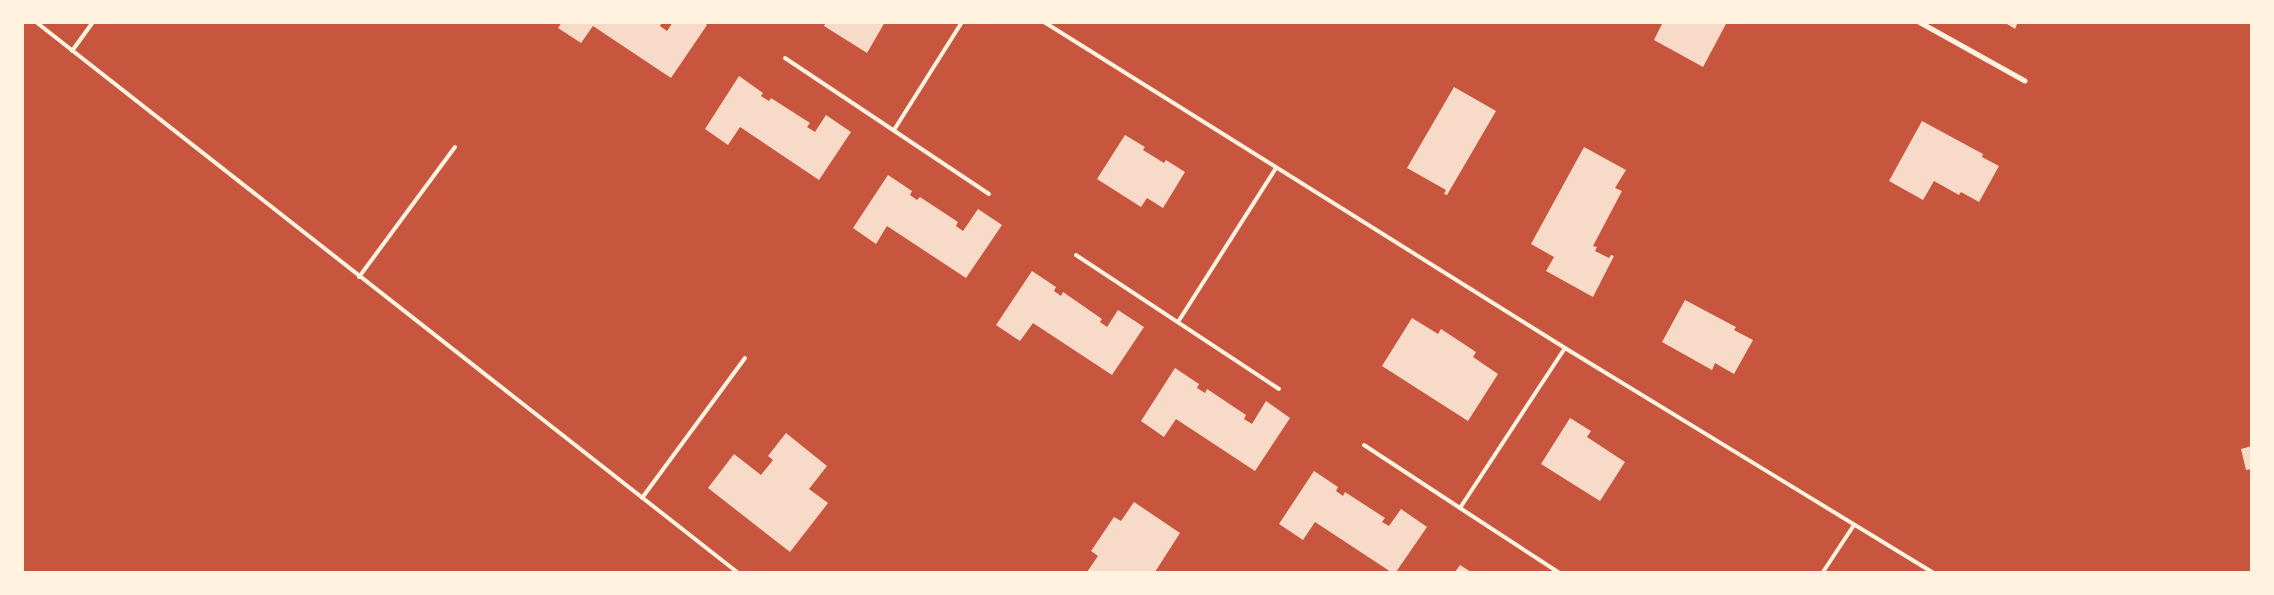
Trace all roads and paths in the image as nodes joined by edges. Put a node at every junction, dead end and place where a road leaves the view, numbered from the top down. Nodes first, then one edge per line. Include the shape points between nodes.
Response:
1 (36, 22) edge
2 (93, 22) edge
3 (962, 22) edge
4 (1044, 22) edge
5 (1919, 22) edge
6 (72, 51) junction
7 (785, 58) dead end
8 (2025, 81) dead end
9 (894, 130) junction
10 (456, 147) dead end
11 (1276, 168) junction
12 (989, 194) dead end
13 (1076, 255) dead end
14 (359, 277) junction
15 (1178, 322) junction
16 (1565, 348) junction
17 (745, 358) dead end
18 (1279, 389) dead end
19 (1364, 445) dead end
20 (642, 498) junction
21 (1460, 508) junction
22 (1854, 525) junction
23 (737, 572) edge
24 (1558, 572) edge
25 (1823, 572) edge
26 (1932, 572) edge

1 - 6 lane
2 - 6 lane
3 - 9 lane
4 - 11 lane
5 - 8 street
6 - 14 lane
7 - 9 lane
9 - 12 lane
10 - 14 lane
11 - 15 lane
11 - 16 lane
13 - 15 lane
14 - 20 lane
15 - 18 lane
16 - 21 lane
16 - 22 lane
17 - 20 lane
19 - 21 lane
20 - 23 lane
21 - 24 lane
22 - 25 lane
22 - 26 lane

